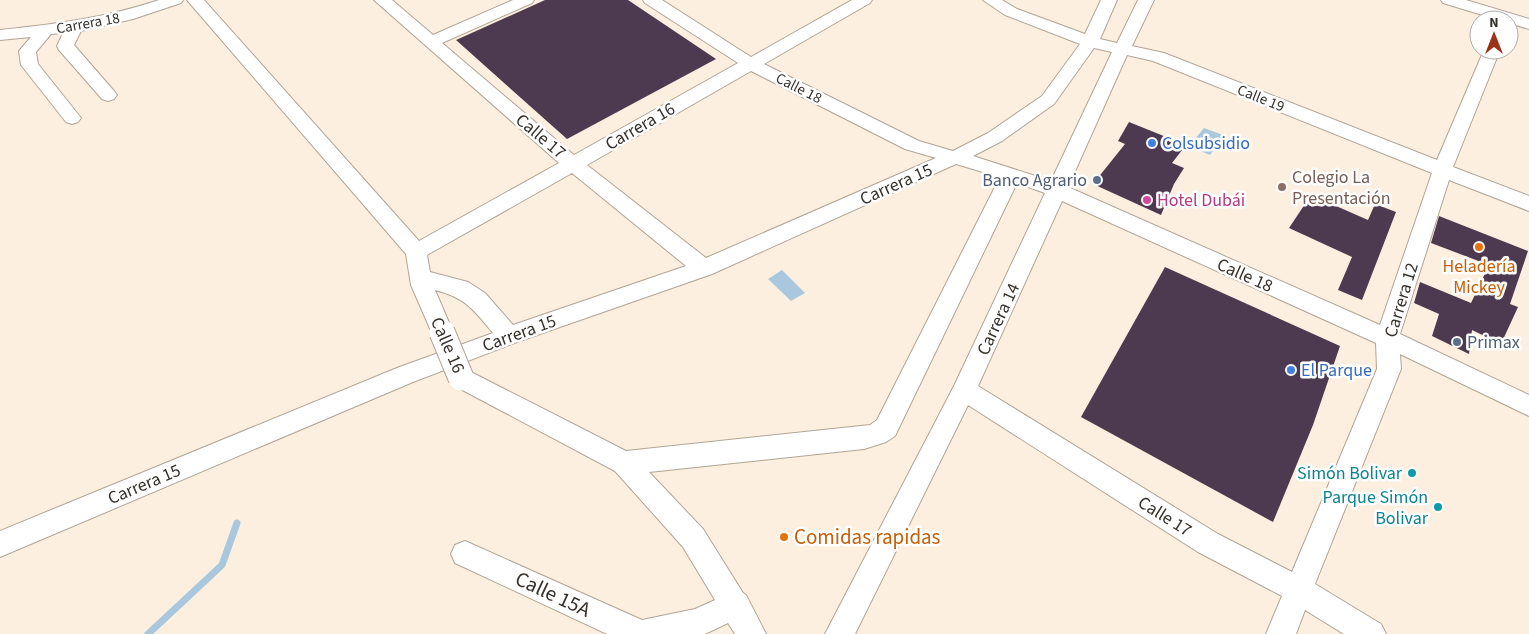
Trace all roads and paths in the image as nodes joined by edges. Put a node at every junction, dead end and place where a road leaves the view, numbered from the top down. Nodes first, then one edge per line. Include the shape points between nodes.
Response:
1 (174, 0) edge
2 (196, 0) edge
3 (382, 0) edge
4 (526, 0) edge
5 (651, 0) edge
6 (677, 0) edge
7 (864, 0) edge
8 (991, 0) edge
9 (1109, 0) edge
10 (1146, 0) edge
11 (1450, 0) edge
12 (1481, 10) edge
13 (74, 27) junction
14 (46, 30) junction
15 (7, 34) edge
16 (431, 42) junction
17 (1090, 42) junction
18 (0, 49) edge
19 (1122, 50) junction
20 (756, 59) junction
21 (1488, 60) edge
22 (108, 96) dead end
23 (72, 118) dead end
24 (956, 157) junction
25 (573, 164) junction
26 (1000, 170) junction
27 (1442, 170) junction
28 (1056, 190) junction
29 (1529, 204) edge
30 (416, 252) junction
31 (704, 268) junction
32 (421, 278) junction
33 (509, 336) junction
34 (1386, 340) junction
35 (964, 390) junction
36 (1529, 406) edge
37 (624, 463) junction
38 (0, 544) edge
39 (465, 554) dead end
40 (1298, 590) junction
41 (736, 605) junction
42 (642, 634) edge
43 (751, 634) edge
44 (840, 634) edge
45 (1281, 634) edge
46 (1371, 634) edge

1 - 13 street, Carrera 18 via 127,16
2 - 30 street
3 - 16 street, Calle 17
4 - 16 street
5 - 20 street, Calle 18
6 - 20 street, Calle 18
7 - 20 street, Carrera 16
8 - 17 street, Calle 19 via 1011,12
9 - 17 street
10 - 19 street, Carrera 14
11 - 12 street
13 - 14 street, Carrera 18
13 - 22 street via 65,46
14 - 15 street, Carrera 18
14 - 23 street via 27,51 30,65
15 - 18 street
16 - 25 street, Calle 17
17 - 19 street, Calle 19
17 - 24 street via 1048,100 995,137
19 - 27 street, Calle 19 via 1158,57
19 - 28 street, Carrera 14
20 - 24 street, Calle 18 via 912,145
20 - 25 street, Carrera 16
21 - 27 street, Carrera 12
24 - 26 street, Calle 18
24 - 31 street, Carrera 15
25 - 30 street, Carrera 16
25 - 31 street, Calle 17
26 - 28 street, Calle 18
26 - 37 street via 1007,183 1004,192 886,428 864,438
27 - 29 street, Calle 19
27 - 34 street, Carrera 12
28 - 34 street, Calle 18
28 - 35 street, Carrera 14
30 - 32 street, Calle 16
31 - 33 street, Carrera 15
32 - 33 street via 466,291
32 - 37 street, Calle 16, bridge via 461,378
33 - 38 street, Carrera 15 via 279,426
34 - 36 street, Calle 18
34 - 40 street, Carrera 12 via 1389,369
35 - 40 street, Calle 17 via 1208,543
35 - 44 street, Carrera 14
37 - 41 street, Calle 16 via 693,538
39 - 42 street, Calle 15A
40 - 45 street, Carrera 12
40 - 46 street, Calle 17
41 - 42 street via 697,623
41 - 43 street, Calle 16

